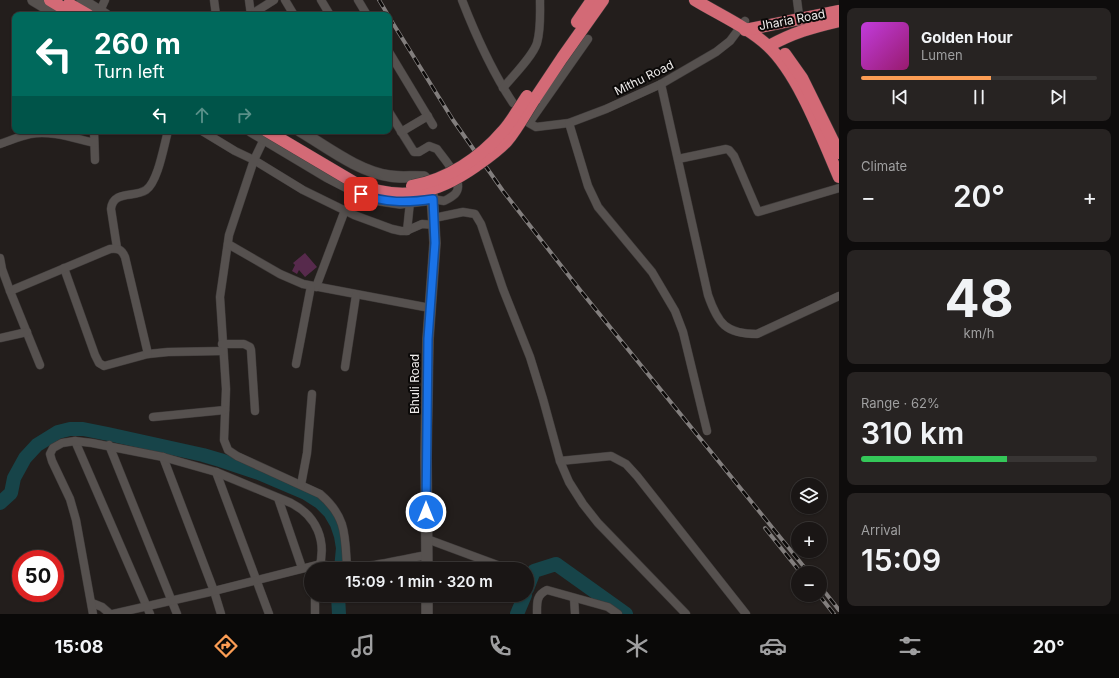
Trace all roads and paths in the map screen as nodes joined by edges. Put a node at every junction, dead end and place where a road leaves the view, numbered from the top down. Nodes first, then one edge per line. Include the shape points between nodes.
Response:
1 (34, 0) edge
2 (50, 0) edge
3 (63, 0) edge
4 (82, 0) edge
5 (105, 0) edge
6 (214, 0) edge
7 (274, 0) edge
8 (284, 0) edge
9 (321, 0) edge
10 (358, 0) edge
11 (462, 0) edge
12 (540, 0) edge
13 (592, 0) edge
14 (604, 0) edge
15 (695, 0) edge
16 (710, 0) edge
17 (797, 0) edge
18 (249, 1) edge
19 (839, 11) edge
20 (53, 12) edge
21 (70, 12) edge
22 (83, 12) edge
23 (101, 12) edge
24 (103, 12) edge
25 (216, 12) edge
26 (253, 12) edge
27 (257, 12) edge
28 (292, 12) edge
29 (328, 12) edge
30 (365, 12) edge
31 (839, 21) edge
32 (800, 25) junction
33 (747, 26) junction
34 (588, 39) dead end
35 (772, 44) junction
36 (392, 57) edge
37 (661, 84) junction
38 (503, 88) junction
39 (530, 98) junction
40 (513, 103) dead end
41 (428, 116) junction
42 (392, 117) edge
43 (569, 122) junction
44 (433, 125) dead end
45 (401, 132) junction
46 (29, 134) edge
47 (56, 134) edge
48 (94, 134) edge
49 (167, 134) edge
50 (207, 134) edge
51 (286, 134) edge
52 (305, 134) edge
53 (265, 135) edge
54 (94, 143) junction
55 (0, 144) edge
56 (839, 153) edge
57 (678, 159) junction
58 (95, 160) dead end
59 (254, 160) junction
60 (839, 177) edge
61 (839, 188) edge
62 (433, 199) junction
63 (410, 202) junction
64 (344, 210) junction
65 (434, 221) junction
66 (407, 231) junction
67 (228, 244) junction
68 (117, 248) junction
69 (0, 258) edge
70 (64, 268) junction
71 (313, 287) junction
72 (10, 291) junction
73 (356, 294) junction
74 (839, 296) edge
75 (430, 308) junction
76 (27, 332) junction
77 (0, 338) edge
78 (223, 348) junction
79 (148, 354) junction
80 (296, 364) dead end
81 (40, 365) dead end
82 (345, 367) dead end
83 (312, 394) dead end
84 (225, 410) junction
85 (255, 411) dead end
86 (153, 416) dead end
87 (707, 431) dead end
88 (75, 441) junction
89 (108, 445) junction
90 (162, 457) junction
91 (560, 460) junction
92 (216, 472) junction
93 (301, 485) junction
94 (278, 498) junction
95 (427, 539) junction
96 (427, 555) junction
97 (320, 562) edge
98 (346, 562) edge
99 (383, 562) edge
100 (427, 562) edge
101 (489, 562) edge
102 (302, 568) joint
103 (256, 580) junction
104 (214, 591) junction
105 (574, 598) junction
106 (172, 601) junction
107 (315, 602) edge
108 (427, 602) edge
109 (92, 604) junction
110 (148, 610) edge
111 (93, 614) edge
112 (112, 614) edge
113 (177, 614) edge
114 (221, 614) edge
115 (269, 614) edge
116 (315, 614) edge
117 (427, 614) edge
118 (537, 614) edge
119 (575, 614) edge
120 (618, 614) edge
121 (686, 614) edge
122 (746, 614) edge

1 - 20 main road
2 - 21 highway
3 - 22 highway
4 - 23 main road
5 - 24 street
6 - 25 street
7 - 27 street
8 - 28 street
9 - 29 street
10 - 30 street
11 - 38 street via 482,48
12 - 38 street via 536,45
13 - 39 highway
14 - 39 highway
15 - 33 highway
16 - 33 highway
17 - 32 street
18 - 26 street
19 - 32 highway, Jharia Road
31 - 32 highway, Jharia Road
32 - 33 highway, Jharia Road
32 - 35 highway, Jharia Road
33 - 35 highway
33 - 37 street, Mithu Road via 716,52
34 - 43 street, Mithu Road via 529,123 536,128
35 - 56 highway via 787,56 802,78
35 - 60 highway via 806,102
36 - 41 street
37 - 43 street, Mithu Road via 606,109
37 - 57 street
38 - 40 street
39 - 51 highway, bridge via 495,140 464,165 436,180 410,186 390,186 367,180 347,171
39 - 53 highway, bridge via 511,136 498,150 457,179 413,194 388,193 366,188
41 - 44 street
41 - 45 street
42 - 45 street
43 - 87 street via 588,186 598,206 652,272 675,311 683,332
45 - 62 street via 414,152 429,146 437,149 452,168 458,184 455,194 444,201
46 - 55 street
47 - 54 street
48 - 54 street
49 - 68 street via 153,182 137,194 114,199 111,209
50 - 59 street
52 - 62 main road, Bhuli Road via 357,165 378,174 424,177 429,182
53 - 59 street
53 - 63 main road via 347,188 380,200
54 - 58 street
57 - 61 street via 729,150 758,212
57 - 74 street via 708,295 720,321 732,331 758,334
59 - 64 street via 303,190
59 - 67 street
62 - 63 main road
62 - 65 main road, Bhuli Road
63 - 66 street
64 - 66 street via 392,229
64 - 71 street
65 - 66 street
65 - 75 main road, Bhuli Road via 435,243
65 - 91 street via 463,212 474,214 481,224 530,357
67 - 71 street via 280,274
67 - 78 street via 220,297
68 - 70 street via 110,248
68 - 79 street via 125,257
69 - 72 street
70 - 72 street
70 - 79 street via 99,363 104,366
71 - 73 street
71 - 80 street
72 - 76 street
73 - 75 street
73 - 82 street
75 - 95 main road, Bhuli Road via 426,457
76 - 77 street
76 - 81 street
78 - 79 street
78 - 84 street
78 - 85 street via 244,344 250,347
83 - 93 street via 307,453
84 - 86 street
84 - 93 street via 224,440 228,450
88 - 89 street
88 - 109 street via 62,443 53,448 50,454 70,499 76,520
88 - 110 street
89 - 90 street
89 - 106 street
90 - 92 street
90 - 104 street
91 - 121 street via 583,504 598,523
91 - 122 street via 611,456 626,464
92 - 94 street
92 - 103 street
93 - 98 street via 320,494 338,513 343,525
94 - 97 street via 300,508 313,520 320,534
94 - 102 street
95 - 96 main road, Bhuli Road
95 - 101 street
96 - 99 street
96 - 100 main road, Bhuli Road
102 - 103 street
103 - 104 street
103 - 115 street
104 - 106 street
104 - 114 street
105 - 118 street via 547,590 541,592 538,597
105 - 119 street
105 - 120 street via 608,607
106 - 110 street
106 - 113 street
107 - 116 street
108 - 117 main road
109 - 111 street
109 - 112 street
110 - 112 street

